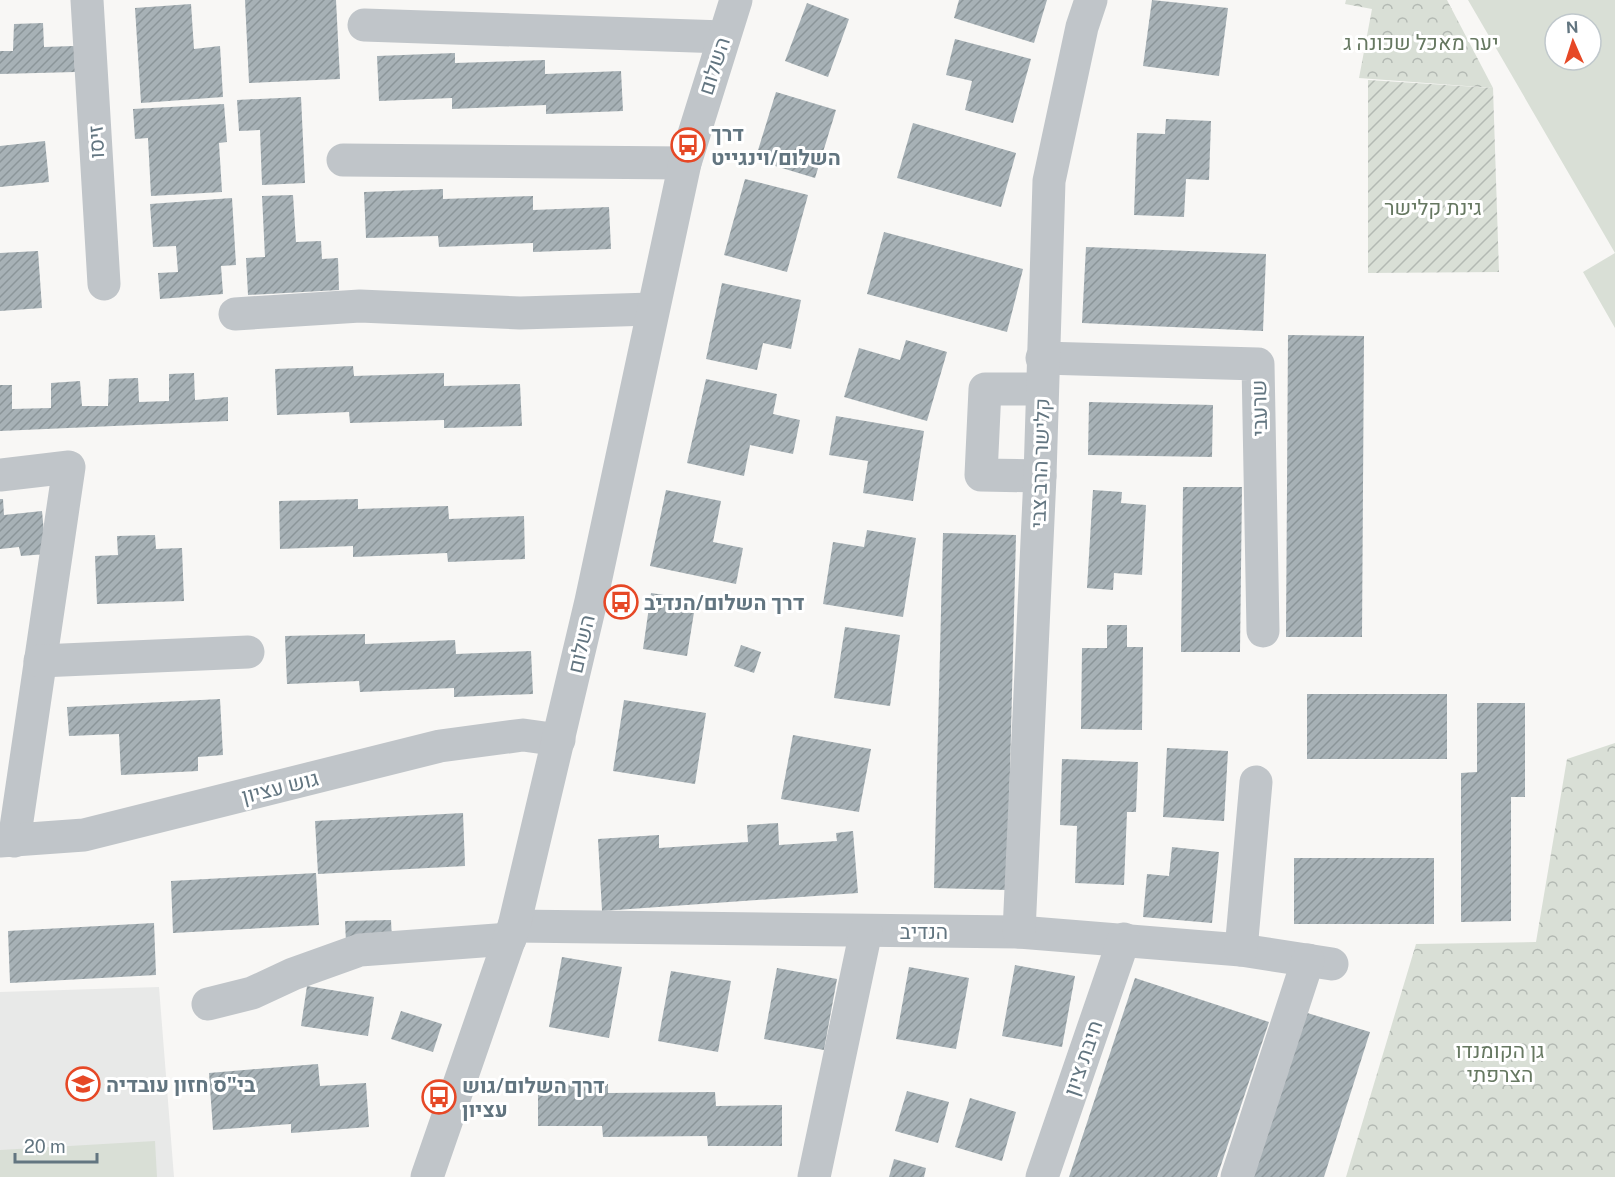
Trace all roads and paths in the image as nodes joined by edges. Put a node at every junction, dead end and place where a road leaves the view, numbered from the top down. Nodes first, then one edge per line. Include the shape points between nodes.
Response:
1 (87, 0) edge
2 (736, 0) edge
3 (1091, 0) edge
4 (364, 25) dead end
5 (724, 37) junction
6 (343, 160) dead end
7 (685, 163) junction
8 (104, 284) dead end
9 (652, 309) junction
10 (235, 314) dead end
11 (1042, 374) junction
12 (0, 475) edge
13 (1040, 476) junction
14 (1263, 632) dead end
15 (248, 652) dead end
16 (40, 661) junction
17 (559, 740) junction
18 (1256, 782) dead end
19 (7, 841) edge
20 (866, 931) junction
21 (1019, 932) junction
22 (512, 933) junction
23 (1124, 939) junction
24 (1241, 951) junction
25 (208, 1004) dead end
26 (428, 1177) edge
27 (814, 1177) edge
28 (1042, 1177) edge
29 (1237, 1177) edge

1 - 8 street, זיסו
2 - 5 street, השלום
3 - 11 street, קלישר הרב צבי via 1049,181
4 - 5 street
5 - 7 street, השלום
6 - 7 street
7 - 9 street, השלום
9 - 10 street via 520,313 372,306
9 - 17 street, השלום
11 - 13 street, קלישר הרב צבי
11 - 13 street via 985,389 981,475
11 - 14 street, שרעבי via 1258,364
12 - 16 street via 69,467
13 - 21 street, קלישר הרב צבי
15 - 16 street
16 - 19 street
17 - 19 street, גוש עציון via 523,735 440,746 84,835
17 - 22 street, השלום
18 - 24 street
20 - 21 street, הנדיב
20 - 22 street, הנדיב
20 - 27 street
21 - 23 street, הנדיב
22 - 25 street, הנדיב via 360,950 252,993
22 - 26 street, השלום
23 - 24 street, הנדיב
23 - 28 street, חיבת ציון
24 - 29 street, הנדיב via 1320,962

